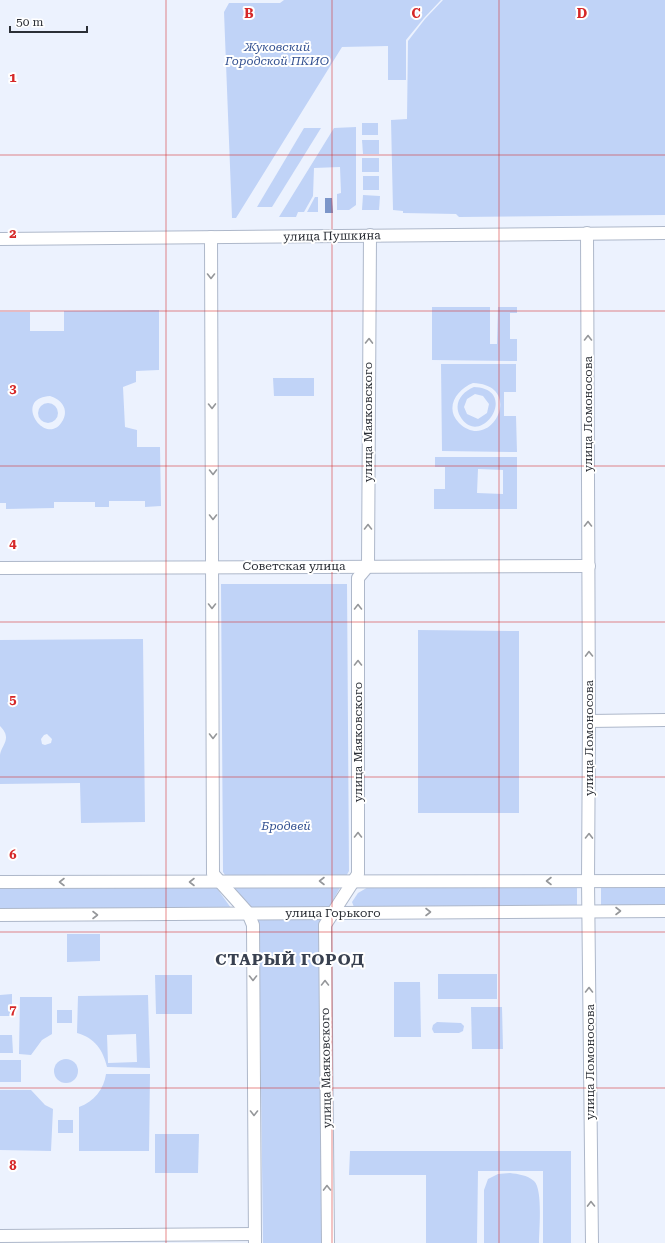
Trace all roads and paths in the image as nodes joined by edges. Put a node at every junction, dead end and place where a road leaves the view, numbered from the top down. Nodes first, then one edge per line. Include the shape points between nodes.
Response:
1 (586, 233) junction
2 (665, 233) edge
3 (370, 235) junction
4 (211, 237) junction
5 (0, 240) edge
6 (368, 566) junction
7 (589, 566) junction
8 (212, 567) junction
9 (0, 568) edge
10 (665, 720) edge
11 (589, 721) junction
12 (351, 881) junction
13 (588, 881) junction
14 (665, 881) edge
15 (0, 882) edge
16 (222, 882) junction
17 (589, 911) junction
18 (665, 911) edge
19 (248, 913) junction
20 (331, 913) junction
21 (0, 915) edge
22 (0, 1236) edge
23 (255, 1238) edge
24 (328, 1243) edge
25 (592, 1243) edge

1 - 2 street, улица Пушкина
1 - 3 street, улица Пушкина
7 -> 1 street, улица Ломоносова
3 - 4 street, улица Пушкина
6 -> 3 street, улица Маяковского
4 - 5 street, улица Пушкина
4 -> 8 street
6 - 7 street, Советская улица
6 - 8 street, Советская улица
12 -> 6 street, улица Маяковского via 358,874 358,578
11 -> 7 street, улица Ломоносова
8 - 9 street, Советская улица
8 -> 16 street via 213,874
10 - 11 street
13 -> 11 street, улица Ломоносова
13 -> 12 street
12 -> 16 street
12 - 20 street, улица Маяковского
13 - 14 street
13 - 17 street, улица Ломоносова
16 -> 15 street
16 - 19 street
17 -> 18 street, улица Горького
20 -> 17 street, улица Горького
25 -> 17 street, улица Ломоносова
19 - 20 street, улица Горького
21 -> 19 street, улица Горького
19 -> 23 street via 253,925
24 -> 20 street, улица Маяковского via 325,925
22 - 23 street

